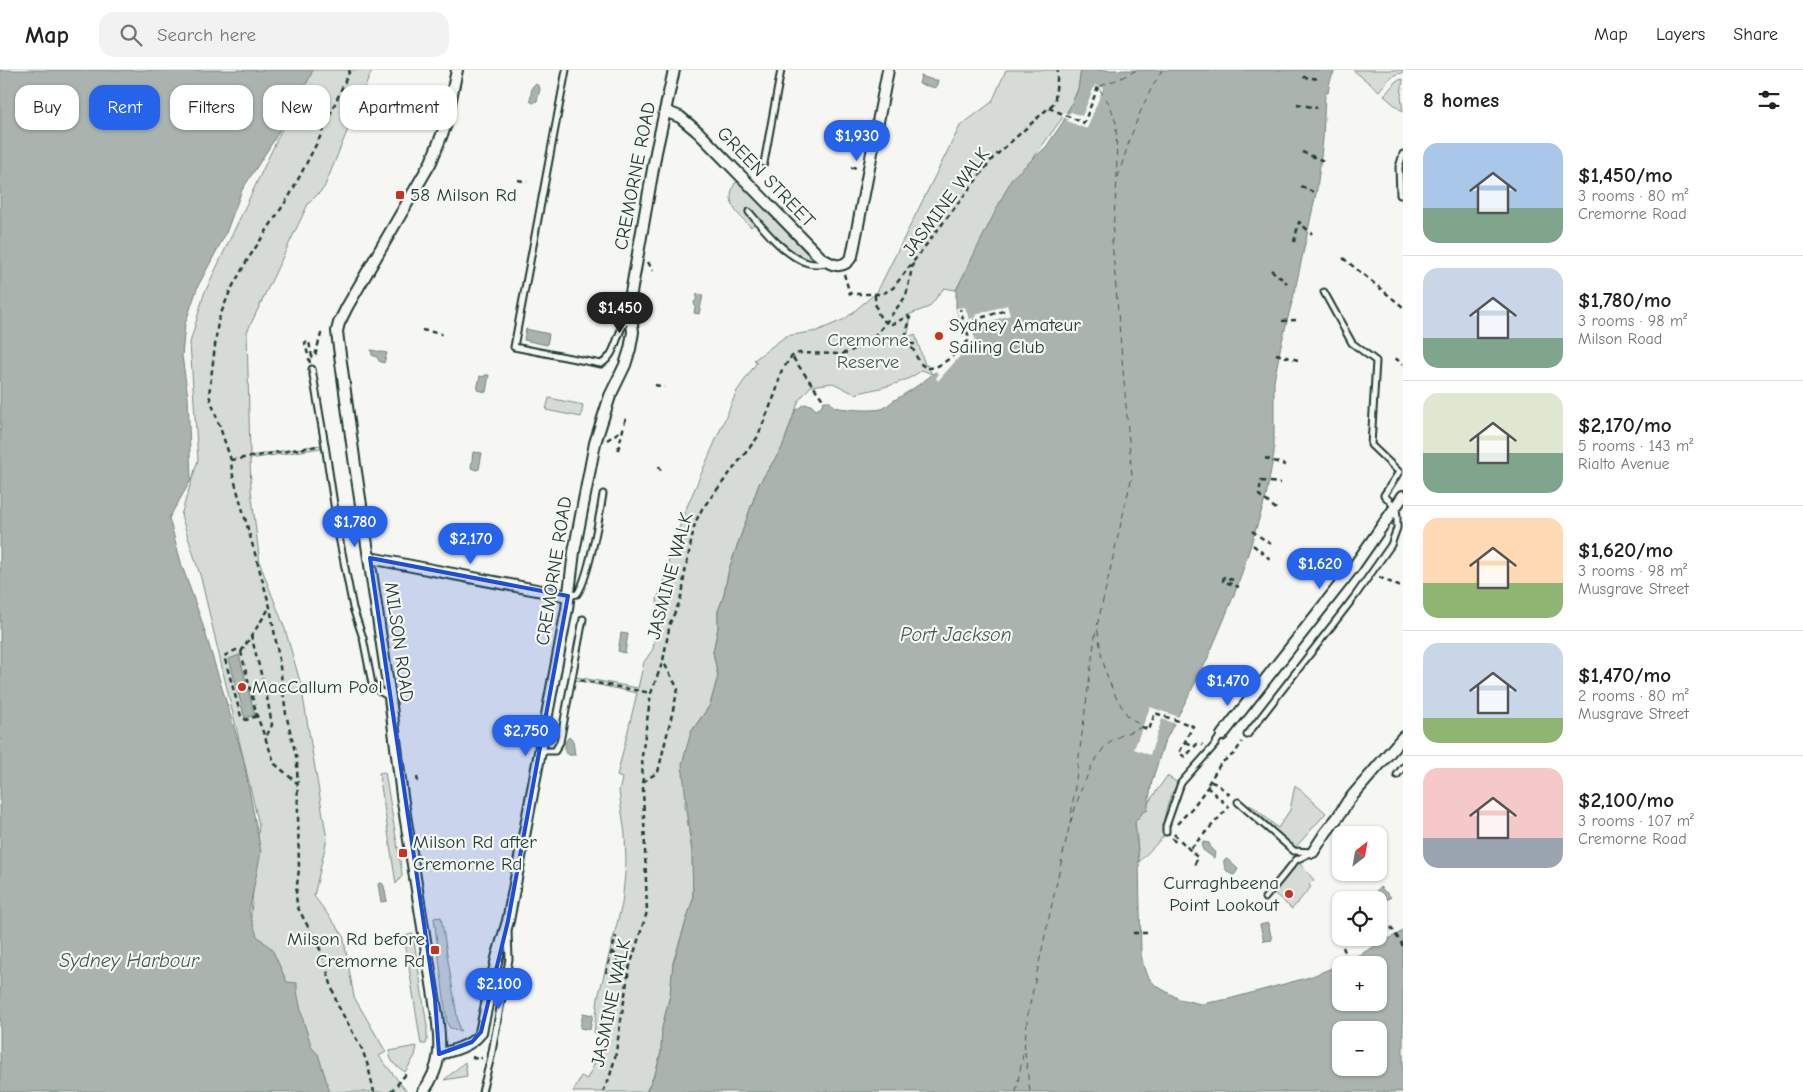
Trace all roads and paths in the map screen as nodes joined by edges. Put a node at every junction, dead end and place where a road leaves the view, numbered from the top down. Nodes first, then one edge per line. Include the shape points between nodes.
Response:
1 (350, 70) edge
2 (457, 70) edge
3 (566, 70) edge
4 (674, 70) edge
5 (781, 70) edge
6 (888, 70) edge
7 (1058, 70) edge
8 (1303, 77) dead end
9 (1320, 79) dead end
10 (1098, 87) dead end
11 (1298, 104) dead end
12 (1049, 108) junction
13 (1317, 108) dead end
14 (665, 111) junction
15 (1302, 152) dead end
16 (1403, 154) edge
17 (1324, 161) dead end
18 (860, 162) dead end
19 (764, 163) dead end
20 (851, 168) dead end
21 (518, 180) dead end
22 (527, 182) dead end
23 (1301, 186) dead end
24 (1312, 192) dead end
25 (1400, 195) dead end
26 (749, 212) dead end
27 (1312, 234) dead end
28 (1294, 242) dead end
29 (1342, 258) dead end
30 (828, 262) junction
31 (912, 263) junction
32 (842, 265) junction
33 (1271, 270) dead end
34 (1287, 283) dead end
35 (1324, 292) dead end
36 (875, 295) junction
37 (1403, 307) edge
38 (960, 310) dead end
39 (1006, 310) dead end
40 (631, 312) junction
41 (1296, 320) dead end
42 (1282, 321) dead end
43 (885, 322) junction
44 (964, 323) junction
45 (422, 330) dead end
46 (442, 334) dead end
47 (338, 336) junction
48 (910, 344) junction
49 (918, 344) dead end
50 (1276, 354) dead end
51 (793, 358) dead end
52 (1395, 358) dead end
53 (1298, 360) dead end
54 (1403, 364) edge
55 (312, 369) joint
56 (655, 385) dead end
57 (664, 387) dead end
58 (824, 401) dead end
59 (626, 417) dead end
60 (622, 430) junction
61 (608, 440) dead end
62 (325, 445) junction
63 (618, 450) dead end
64 (1265, 458) dead end
65 (231, 460) junction
66 (1285, 465) dead end
67 (659, 466) dead end
68 (662, 471) dead end
69 (1280, 483) dead end
70 (603, 494) dead end
71 (1403, 496) edge
72 (1395, 507) junction
73 (1276, 509) dead end
74 (1252, 531) dead end
75 (1253, 545) dead end
76 (1272, 545) dead end
77 (370, 558) junction
78 (1270, 559) dead end
79 (1233, 580) dead end
80 (1239, 587) dead end
81 (568, 596) junction
82 (270, 607) junction
83 (583, 619) dead end
84 (251, 635) junction
85 (241, 652) junction
86 (663, 661) junction
87 (571, 678) junction
88 (651, 693) junction
89 (390, 698) junction
90 (257, 716) junction
91 (1142, 727) dead end
92 (1222, 735) joint
93 (1246, 736) joint
94 (266, 737) junction
95 (1403, 737) edge
96 (1186, 742) junction
97 (1205, 745) dead end
98 (1195, 746) junction
99 (540, 751) junction
100 (1403, 767) edge
101 (1397, 775) dead end
102 (417, 778) dead end
103 (418, 782) dead end
104 (643, 782) junction
105 (297, 783) junction
106 (1217, 784) dead end
107 (1208, 786) junction
108 (1238, 802) dead end
109 (1166, 832) dead end
110 (1191, 848) dead end
111 (1294, 851) junction
112 (1313, 852) junction
113 (1296, 860) junction
114 (1194, 865) dead end
115 (1265, 898) dead end
116 (508, 920) junction
117 (1391, 927) dead end
118 (1133, 933) dead end
119 (1147, 933) dead end
120 (616, 936) dead end
121 (1403, 946) edge
122 (1343, 947) dead end
123 (612, 951) junction
124 (1346, 956) edge
125 (629, 969) junction
126 (606, 973) dead end
127 (439, 1054) junction
128 (472, 1057) dead end
129 (477, 1059) dead end
130 (406, 1074) dead end
131 (374, 1092) edge
132 (391, 1092) edge
133 (424, 1092) edge
134 (482, 1092) edge
135 (603, 1092) edge

1 - 65 path via 294,187 248,258 218,321 210,395
2 - 47 street, MILSON ROAD via 445,127 431,162 347,307
3 - 40 lane via 514,347 601,364 613,352 620,330
4 - 14 street, CREMORNE ROAD
5 - 19 lane
6 - 32 street via 852,256
7 - 12 path via 1055,99
8 - 9 path
10 - 12 path via 1084,123
11 - 13 path
12 - 31 path, JASMINE WALK via 993,158
14 - 30 street, GREEN STREET via 680,117 698,132
14 - 40 street, CREMORNE ROAD
15 - 17 path
16 - 25 lane via 1399,167
18 - 20 path
21 - 22 path
23 - 24 path
26 - 30 lane via 789,253 809,264
27 - 28 path via 1299,222
29 - 37 path
30 - 32 street, GREEN STREET
31 - 36 path via 893,288
31 - 43 path, JASMINE WALK via 906,296
32 - 36 path via 850,294
33 - 34 path
35 - 72 lane via 1352,343 1376,361 1371,445 1399,472 1384,494
36 - 43 path via 878,314
38 - 44 path
39 - 44 path
40 - 81 street, CREMORNE ROAD via 633,332 630,349 595,443
41 - 42 path
43 - 48 path via 893,324 908,316 905,338
43 - 86 path, JASMINE WALK via 870,340 849,352 799,353 791,356 783,367 757,438 702,509 695,523 683,589 670,623
44 - 48 path via 968,341 932,368 925,367
45 - 46 path
47 - 55 path via 321,334 312,357 309,342 305,343
47 - 77 street, MILSON ROAD
48 - 49 path
50 - 53 path
51 - 58 path
52 - 54 path
55 - 62 lane
56 - 57 path
59 - 60 path
60 - 61 path
60 - 63 path
62 - 65 path
62 - 89 lane via 339,537 372,684
64 - 66 path
65 - 82 path
67 - 68 path
69 - 73 path via 1261,481 1258,495
70 - 81 lane via 582,586 577,594
71 - 72 street
72 - 92 street via 1353,568
72 - 93 lane via 1397,528 1391,545
74 - 76 path
75 - 78 path
77 - 81 street
77 - 89 street, MILSON ROAD
79 - 80 path via 1224,577 1223,582
81 - 99 street, CREMORNE ROAD
82 - 84 path
82 - 105 path via 286,714 297,760
83 - 87 lane
84 - 85 path
84 - 94 path via 272,725
85 - 90 path
85 - 90 path via 236,650 224,656 241,716 246,720
86 - 88 path, JASMINE WALK
86 - 104 path via 678,689 658,772
87 - 88 path
87 - 99 lane via 558,748
88 - 104 path, JASMINE WALK via 642,756
89 - 127 street, MILSON ROAD via 402,796 438,1015
90 - 94 path
91 - 96 path via 1149,730 1155,713 1193,726
92 - 109 lane via 1181,783
93 - 107 path via 1234,753 1221,763
94 - 105 path via 275,764
95 - 112 street via 1348,801
96 - 98 path
96 - 98 path via 1179,753 1185,757
97 - 98 path
99 - 116 street, CREMORNE ROAD
100 - 101 lane
102 - 103 path
104 - 125 path, JASMINE WALK via 647,912
105 - 131 path via 297,906 321,951 337,1004 362,1049
106 - 107 path via 1211,782
107 - 110 path via 1229,806
107 - 114 path via 1172,829 1198,858
108 - 111 lane
111 - 112 lane
111 - 113 lane
112 - 113 lane
113 - 115 lane
116 - 127 street, CREMORNE ROAD via 481,1034 472,1042
116 - 134 lane via 509,960
117 - 121 path
118 - 119 path
120 - 123 path
122 - 124 path
123 - 125 path via 619,965
123 - 126 path
125 - 135 path, JASMINE WALK via 615,1058
127 - 133 street, MILSON ROAD via 434,1074
128 - 129 path
130 - 132 path

